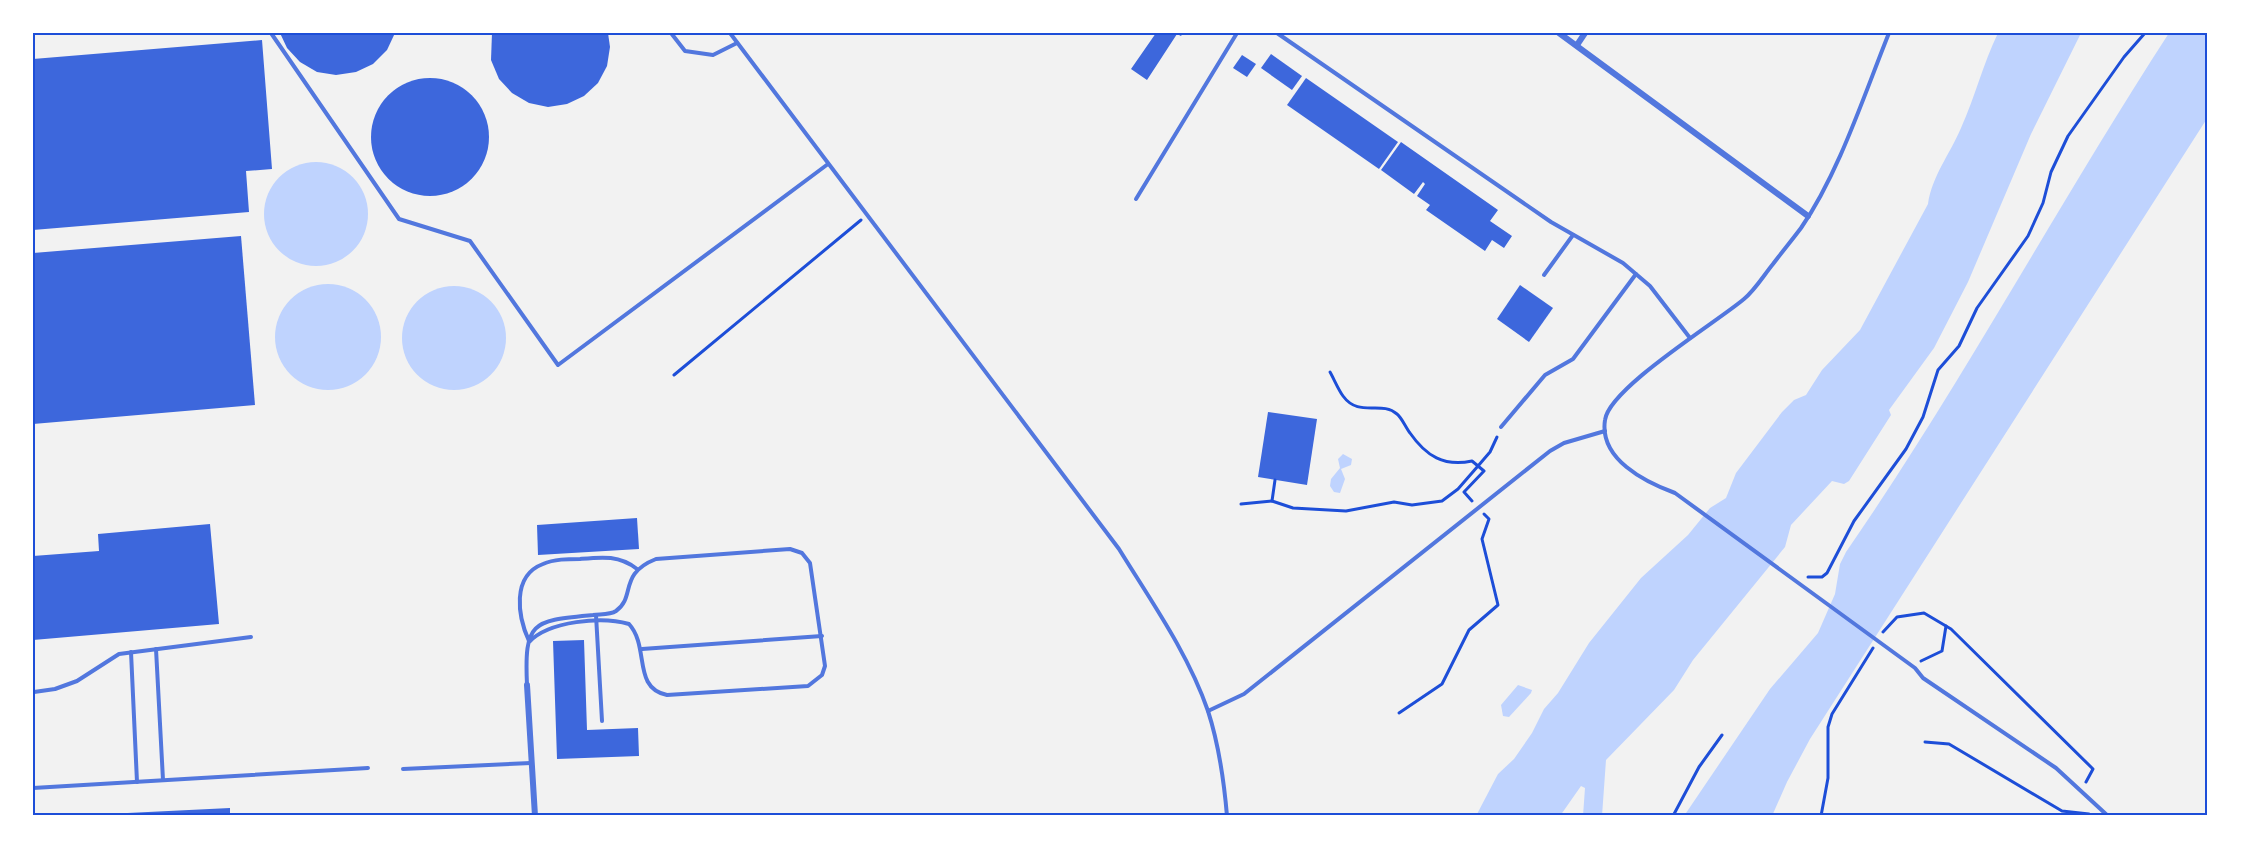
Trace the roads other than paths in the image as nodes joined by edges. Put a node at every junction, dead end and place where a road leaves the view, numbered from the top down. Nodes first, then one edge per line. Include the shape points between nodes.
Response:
1 (271, 33) edge
2 (671, 33) edge
3 (730, 33) edge
4 (1237, 33) edge
5 (1277, 33) edge
6 (1559, 33) edge
7 (1585, 33) edge
8 (1889, 33) edge
9 (737, 43) junction
10 (1577, 45) junction
11 (828, 164) junction
12 (1136, 199) dead end
13 (1808, 216) junction
14 (1573, 235) junction
15 (1636, 274) junction
16 (1544, 275) dead end
17 (1690, 338) junction
18 (1501, 427) road end
19 (1605, 431) junction
20 (638, 569) junction
21 (596, 615) junction
22 (596, 622) junction
23 (822, 636) junction
24 (251, 637) dead end
25 (529, 642) junction
26 (156, 649) junction
27 (642, 649) junction
28 (131, 652) junction
29 (527, 685) joint
30 (34, 692) dead end
31 (1208, 711) junction
32 (602, 721) dead end
33 (531, 763) junction
34 (368, 768) dead end
35 (403, 769) dead end
36 (163, 780) junction
37 (137, 782) junction
38 (33, 788) edge
39 (535, 816) edge
40 (1227, 816) edge
41 (2108, 816) edge

1 - 11 lane via 399,219 470,242 558,365
2 - 9 lane via 685,51 713,55
3 - 9 lane
4 - 12 lane
5 - 14 lane
6 - 10 street
7 - 10 street
8 - 13 lane via 1835,164
9 - 11 lane
10 - 13 street
11 - 31 lane via 1119,549 1173,634
13 - 17 lane via 1746,298
14 - 15 lane
14 - 16 lane
15 - 17 lane
15 - 18 lane via 1573,359 1545,375
17 - 19 lane via 1620,394 1605,418
19 - 31 lane via 1550,451 1244,694
19 - 41 lane via 1611,447 1629,470 1646,482 1675,493 1915,668 1923,678 2056,768
20 - 21 lane via 628,583 623,604 612,613
20 - 23 lane via 656,559 796,550 810,563
20 - 25 lane via 616,557 541,564 530,572 519,597 522,625
21 - 22 lane
21 - 25 lane via 544,620 533,629
22 - 25 lane via 552,626
22 - 27 lane via 629,624
22 - 32 lane
23 - 27 lane
23 - 27 lane via 825,666 822,675 808,686 661,694 646,680
24 - 26 lane
25 - 29 lane via 525,652
26 - 28 lane
26 - 36 lane
28 - 30 lane via 119,654 77,681
28 - 37 lane
29 - 33 street
31 - 40 lane via 1223,777
33 - 35 lane
33 - 39 street
34 - 36 lane
36 - 37 lane
37 - 38 lane

